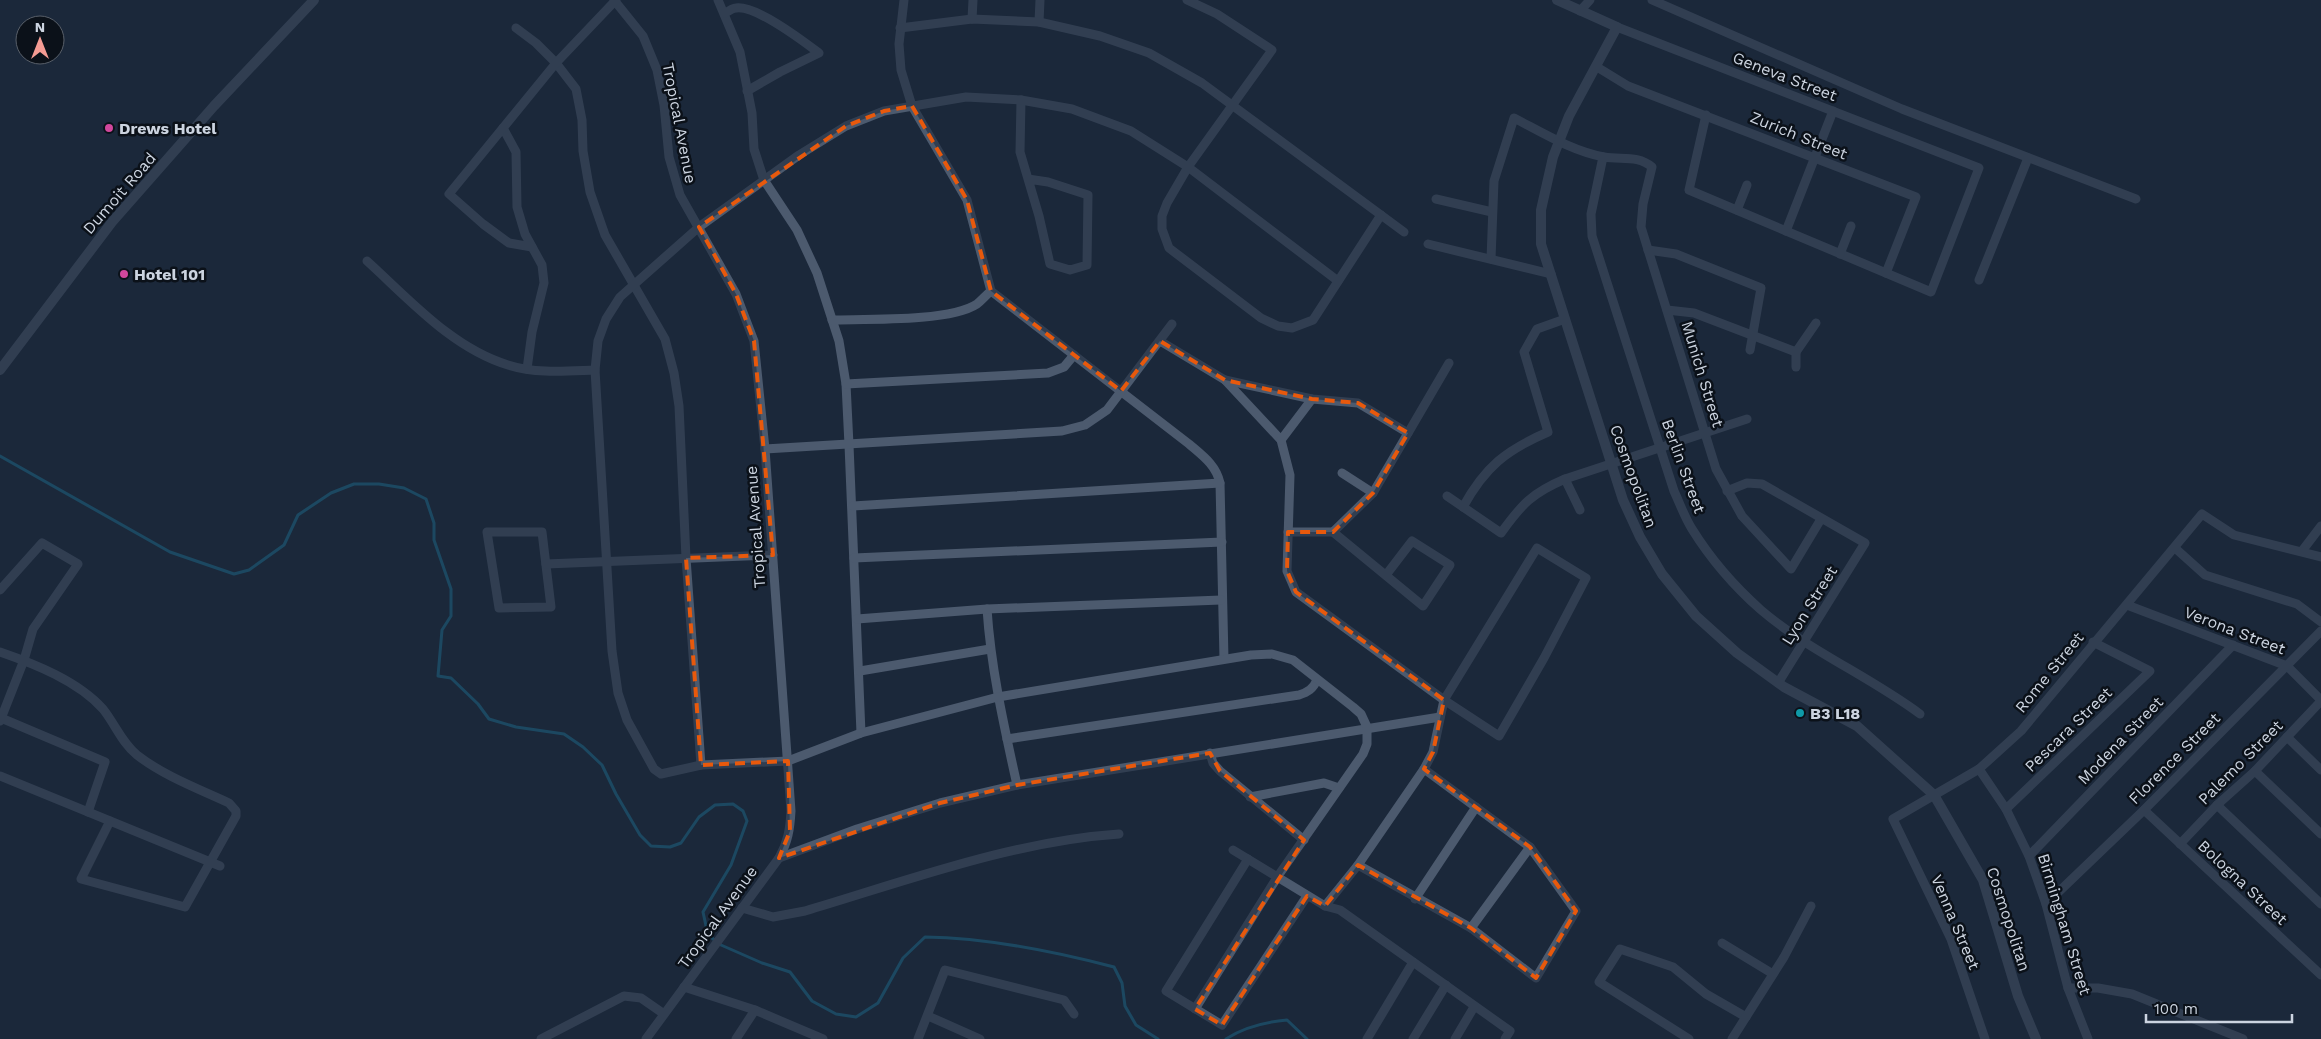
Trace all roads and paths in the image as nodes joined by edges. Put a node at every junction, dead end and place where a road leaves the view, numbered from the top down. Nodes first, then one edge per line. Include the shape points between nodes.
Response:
1 (314, 0) edge
2 (615, 0) edge
3 (718, 0) edge
4 (904, 0) edge
5 (973, 0) edge
6 (1040, 0) edge
7 (1187, 0) edge
8 (1557, 0) edge
9 (1590, 0) edge
10 (1652, 0) edge
11 (1580, 11) junction
12 (725, 13) junction
13 (972, 19) junction
14 (1039, 22) junction
15 (516, 28) dead end
16 (900, 28) junction
17 (1617, 28) junction
18 (556, 63) junction
19 (1597, 66) junction
20 (747, 91) junction
21 (1021, 100) junction
22 (1232, 105) junction
23 (912, 106) junction
24 (1832, 111) junction
25 (1706, 114) junction
26 (503, 128) junction
27 (1559, 142) junction
28 (1603, 156) junction
29 (1814, 157) junction
30 (2028, 158) junction
31 (1188, 167) junction
32 (1028, 179) junction
33 (764, 180) junction
34 (1747, 185) dead end
35 (2136, 198) dead end
36 (1436, 199) dead end
37 (1737, 210) junction
38 (1492, 212) junction
39 (1381, 215) junction
40 (1851, 226) dead end
41 (698, 227) junction
42 (1786, 231) junction
43 (1404, 232) dead end
44 (1428, 244) dead end
45 (532, 247) junction
46 (1648, 250) junction
47 (1840, 254) junction
48 (1491, 260) junction
49 (367, 261) dead end
50 (1886, 273) junction
51 (1551, 274) junction
52 (1979, 280) dead end
53 (1338, 281) junction
54 (632, 286) junction
55 (991, 291) junction
56 (1667, 310) junction
57 (1565, 319) junction
58 (832, 320) junction
59 (1816, 323) dead end
60 (1172, 324) dead end
61 (1753, 335) junction
62 (1160, 341) junction
63 (1750, 350) dead end
64 (1796, 352) junction
65 (1074, 355) junction
66 (1449, 363) dead end
67 (2, 367) edge
68 (1796, 367) dead end
69 (527, 369) junction
70 (596, 370) junction
71 (1224, 380) junction
72 (846, 384) junction
73 (1121, 391) junction
74 (1312, 399) junction
75 (1747, 420) dead end
76 (1408, 433) junction
77 (1705, 433) junction
78 (1281, 440) junction
79 (849, 445) junction
80 (764, 448) junction
81 (1660, 448) junction
82 (1612, 464) junction
83 (1342, 473) dead end
84 (1565, 479) junction
85 (1220, 483) junction
86 (1727, 491) junction
87 (1373, 493) junction
88 (1447, 496) dead end
89 (853, 506) junction
90 (1462, 507) junction
91 (1580, 510) dead end
92 (1821, 519) junction
93 (2321, 526) edge
94 (1288, 532) junction
95 (1334, 532) junction
96 (1222, 542) junction
97 (2174, 548) junction
98 (2302, 552) junction
99 (773, 554) junction
100 (2321, 557) edge
101 (686, 558) junction
102 (854, 558) junction
103 (608, 562) junction
104 (546, 564) junction
105 (1386, 575) junction
106 (0, 590) edge
107 (1221, 600) junction
108 (2127, 605) junction
109 (987, 609) junction
110 (856, 619) junction
111 (2321, 622) edge
112 (2321, 631) edge
113 (1804, 640) junction
114 (2093, 642) junction
115 (2233, 645) junction
116 (990, 649) junction
117 (0, 652) edge
118 (1224, 659) junction
119 (24, 660) junction
120 (2287, 666) junction
121 (860, 671) junction
122 (1317, 680) junction
123 (1778, 683) junction
124 (998, 697) junction
125 (1444, 700) junction
126 (2321, 701) edge
127 (1920, 714) dead end
128 (1440, 717) junction
129 (1, 720) edge
130 (1366, 727) junction
131 (861, 733) junction
132 (2287, 737) junction
133 (1007, 739) junction
134 (1210, 753) junction
135 (788, 761) junction
136 (701, 765) junction
137 (1424, 769) junction
138 (1979, 769) junction
139 (2321, 770) edge
140 (2255, 772) junction
141 (0, 776) edge
142 (1017, 785) junction
143 (1339, 788) junction
144 (1934, 795) junction
145 (1250, 797) junction
146 (2217, 805) junction
147 (1476, 808) junction
148 (2006, 809) junction
149 (2144, 810) junction
150 (88, 812) junction
151 (1893, 820) joint
152 (110, 821) junction
153 (1119, 834) dead end
154 (2321, 834) edge
155 (1304, 840) junction
156 (2180, 844) junction
157 (1530, 847) junction
158 (1233, 850) dead end
159 (2029, 856) junction
160 (779, 858) junction
161 (1248, 860) junction
162 (210, 862) junction
163 (220, 866) dead end
164 (1358, 866) junction
165 (1278, 876) junction
166 (1307, 896) junction
167 (1415, 899) junction
168 (2046, 904) junction
169 (2321, 904) edge
170 (1325, 906) junction
171 (1810, 906) dead end
172 (742, 908) junction
173 (1471, 928) junction
174 (1722, 944) dead end
175 (1413, 962) junction
176 (1773, 974) junction
177 (2321, 976) edge
178 (1446, 986) junction
179 (684, 987) junction
180 (2068, 988) junction
181 (1474, 1006) junction
182 (1195, 1009) junction
183 (755, 1010) junction
184 (664, 1014) junction
185 (1074, 1014) dead end
186 (928, 1016) junction
187 (1746, 1017) junction
188 (549, 1036) edge
189 (541, 1039) edge
190 (646, 1039) edge
191 (736, 1039) edge
192 (823, 1039) edge
193 (918, 1039) edge
194 (980, 1039) edge
195 (1367, 1039) edge
196 (1414, 1039) edge
197 (1455, 1039) edge
198 (1505, 1039) edge
199 (1689, 1039) edge
200 (1732, 1039) edge
201 (1985, 1039) edge
202 (2036, 1039) edge
203 (2088, 1039) edge
204 (2243, 1039) edge

1 - 67 street, Dumoit Road via 214,106 112,222
2 - 18 street
2 - 41 street, Tropical Avenue via 643,36 656,70 664,106 669,158 680,195
3 - 12 street
4 - 16 street
5 - 13 street
6 - 14 street
7 - 22 street via 1217,14 1272,50
8 - 11 street, Geneva Street
9 - 11 street
10 - 30 street via 1902,109
11 - 17 street, Geneva Street
12 - 20 street via 740,52
12 - 20 street via 736,8 752,11 792,32 819,53
13 - 14 street
13 - 16 street
14 - 22 street via 1100,36 1149,53 1202,83
15 - 18 street
16 - 23 street via 901,70
17 - 19 street, Cosmopolitan
17 - 24 street, Geneva Street
18 - 26 street
18 - 54 street via 576,89 590,192 605,234
19 - 25 street, Zurich Street via 1628,86
19 - 27 street, Cosmopolitan via 1569,116
20 - 33 street via 754,149
21 - 23 street via 966,97
21 - 31 street via 1072,109 1131,131
21 - 32 street via 1020,152
22 - 31 street
22 - 39 street
23 - 33 street via 884,111 846,126
23 - 55 street via 967,200
24 - 29 street
24 - 50 street, Geneva Street via 1980,168 1931,292
25 - 29 street, Zurich Street
25 - 37 street via 1689,190
26 - 45 street via 516,152 517,207 524,234
26 - 45 street via 449,194 509,243
27 - 28 street
27 - 38 street via 1514,118 1494,181
27 - 51 street, Cosmopolitan via 1541,210 1541,244
28 - 46 street, Munich Street via 1644,160 1652,167 1641,227
28 - 81 street, Berlin Street via 1591,214 1592,236
29 - 42 street
29 - 50 street, Zurich Street via 1916,197
30 - 35 street
30 - 52 street
31 - 53 street
31 - 53 street via 1162,216 1162,229 1169,248 1261,318 1278,326 1302,326 1313,320
32 - 32 street via 1050,264 1070,270 1087,265 1088,195
33 - 41 street
33 - 58 street via 797,230 817,273
34 - 37 street
36 - 38 street
37 - 42 street
38 - 48 street
39 - 43 street
39 - 53 street
40 - 47 street
41 - 54 street
41 - 80 street, Tropical Avenue via 736,294 754,341
42 - 47 street
44 - 48 street
45 - 69 street via 542,265 544,283
46 - 56 street, Munich Street
46 - 61 street via 1676,254 1761,288
47 - 50 street
48 - 51 street
49 - 69 street via 430,319 471,349 507,365
51 - 57 street, Cosmopolitan
54 - 70 street via 620,297 606,319 598,341
54 - 101 street via 665,339 674,373 679,406
55 - 58 street via 976,304 954,312 902,318
55 - 65 street
56 - 61 street via 1694,313
56 - 77 street, Munich Street
57 - 82 street, Cosmopolitan
57 - 90 street via 1537,328 1524,352 1548,432 1522,443 1496,462 1476,483
58 - 72 street
59 - 64 street
60 - 62 street
61 - 63 street
61 - 64 street
62 - 71 street
62 - 73 street
64 - 68 street
65 - 72 street via 1064,368 1048,373
65 - 73 street
66 - 76 street
69 - 70 street via 556,372
70 - 103 street
71 - 74 street
71 - 78 street
72 - 79 street
73 - 79 street via 1106,410 1085,426 1062,431
73 - 85 street via 1211,463
74 - 76 street via 1358,403
74 - 78 street
75 - 77 street
76 - 87 street
77 - 81 street
77 - 86 street, Munich Street
78 - 94 street via 1290,475
79 - 80 street
79 - 89 street
80 - 99 street, Tropical Avenue
81 - 82 street
81 - 113 street, Berlin Street via 1674,492 1692,528 1715,560 1761,610
82 - 84 street
82 - 123 street, Cosmopolitan via 1623,500 1662,574 1696,616 1737,653
83 - 87 street
84 - 90 street via 1540,490 1520,507 1501,533
84 - 91 street
85 - 89 street
85 - 96 street
86 - 92 street via 1747,483 1762,484
86 - 92 street, Munich Street via 1742,516 1791,570
87 - 95 street
88 - 90 street
89 - 102 street
92 - 113 street, Lyon Street via 1865,543
93 - 98 street
94 - 95 street
94 - 125 street via 1287,571 1296,592
95 - 105 street
96 - 102 street
96 - 107 street
97 - 98 street, Rome Street via 2202,514 2234,535
97 - 108 street, Rome Street
97 - 111 street via 2205,576 2297,604
98 - 100 street
99 - 101 street
99 - 135 street, Tropical Avenue
101 - 103 street
101 - 136 street
102 - 110 street
103 - 104 street
103 - 136 street via 612,652 618,693 627,720 654,769 661,774
104 - 104 street via 551,607 499,608 487,532 542,532
105 - 105 street via 1423,606 1450,565 1412,541
106 - 119 street via 42,543 78,564 32,629
107 - 109 street
107 - 118 street
108 - 114 street, Rome Street
108 - 115 street, Verona Street
109 - 110 street
109 - 116 street
110 - 121 street
112 - 120 street, Florence Street
113 - 123 street, Lyon Street
113 - 127 street, Berlin Street via 1891,692
114 - 138 street, Rome Street via 2021,731
114 - 148 street, Pescara Street via 2150,671
115 - 120 street, Verona Street
115 - 159 street, Modena Street
116 - 121 street
116 - 124 street
117 - 119 street
118 - 122 street via 1251,655 1282,656 1293,660
118 - 124 street
119 - 129 street
119 - 162 street via 76,687 102,709 135,754 234,807 236,816
120 - 126 street, Verona Street
120 - 149 street, Florence Street
121 - 131 street
122 - 130 street via 1361,714
122 - 133 street via 1307,692 1299,695
123 - 144 street, Cosmopolitan via 1857,726
124 - 131 street
124 - 133 street
125 - 125 street via 1537,548 1586,578 1499,736
125 - 128 street
126 - 132 street, Palemo Street
128 - 130 street
128 - 137 street via 1433,752
129 - 150 street via 105,762
130 - 134 street
130 - 143 street via 1367,744 1363,754
131 - 135 street
132 - 139 street
132 - 140 street, Palemo Street
133 - 142 street
134 - 142 street
134 - 145 street via 1220,772
135 - 136 street
135 - 160 street, Tropical Avenue via 790,831
137 - 147 street
137 - 164 street
138 - 144 street, Rome Street
138 - 148 street, Birmingham Street
140 - 146 street, Palemo Street
140 - 154 street
141 - 150 street
142 - 160 street via 940,803
143 - 145 street via 1324,783
143 - 155 street
144 - 151 street, Rome Street
144 - 202 street, Cosmopolitan via 1984,880 2018,996
145 - 155 street
146 - 156 street, Palemo Street
146 - 169 street
147 - 157 street
147 - 167 street
148 - 159 street, Birmingham Street
149 - 156 street, Bologna Street
149 - 168 street, Florence Street
150 - 152 street
151 - 201 street, Venna Street via 1951,939
152 - 162 street
152 - 162 street via 81,879 184,907
153 - 172 street via 1078,837 1015,850 805,911 773,917
155 - 165 street
156 - 177 street, Bologna Street
157 - 173 street
157 - 173 street via 1576,911 1536,978
158 - 161 street
159 - 168 street, Birmingham Street
160 - 172 street, Tropical Avenue
161 - 165 street
161 - 182 street via 1166,992
162 - 163 street
164 - 167 street
164 - 170 street
165 - 166 street
165 - 182 street
166 - 170 street
166 - 182 street via 1222,1025
167 - 173 street
168 - 180 street, Birmingham Street
170 - 175 street via 1340,910
171 - 176 street
172 - 179 street, Tropical Avenue
174 - 176 street
175 - 178 street
175 - 195 street
176 - 187 street
178 - 181 street
178 - 196 street
179 - 183 street
179 - 184 street, Tropical Avenue
180 - 203 street, Birmingham Street
180 - 204 street via 2098,988 2132,994
181 - 197 street
181 - 198 street via 1510,1031
183 - 191 street
183 - 192 street
184 - 188 street via 641,998 624,996
184 - 190 street, Tropical Avenue
185 - 186 street via 1064,1000 945,970
186 - 193 street
186 - 194 street
187 - 199 street via 1706,994 1673,968 1620,949 1599,982
187 - 200 street
188 - 189 street

